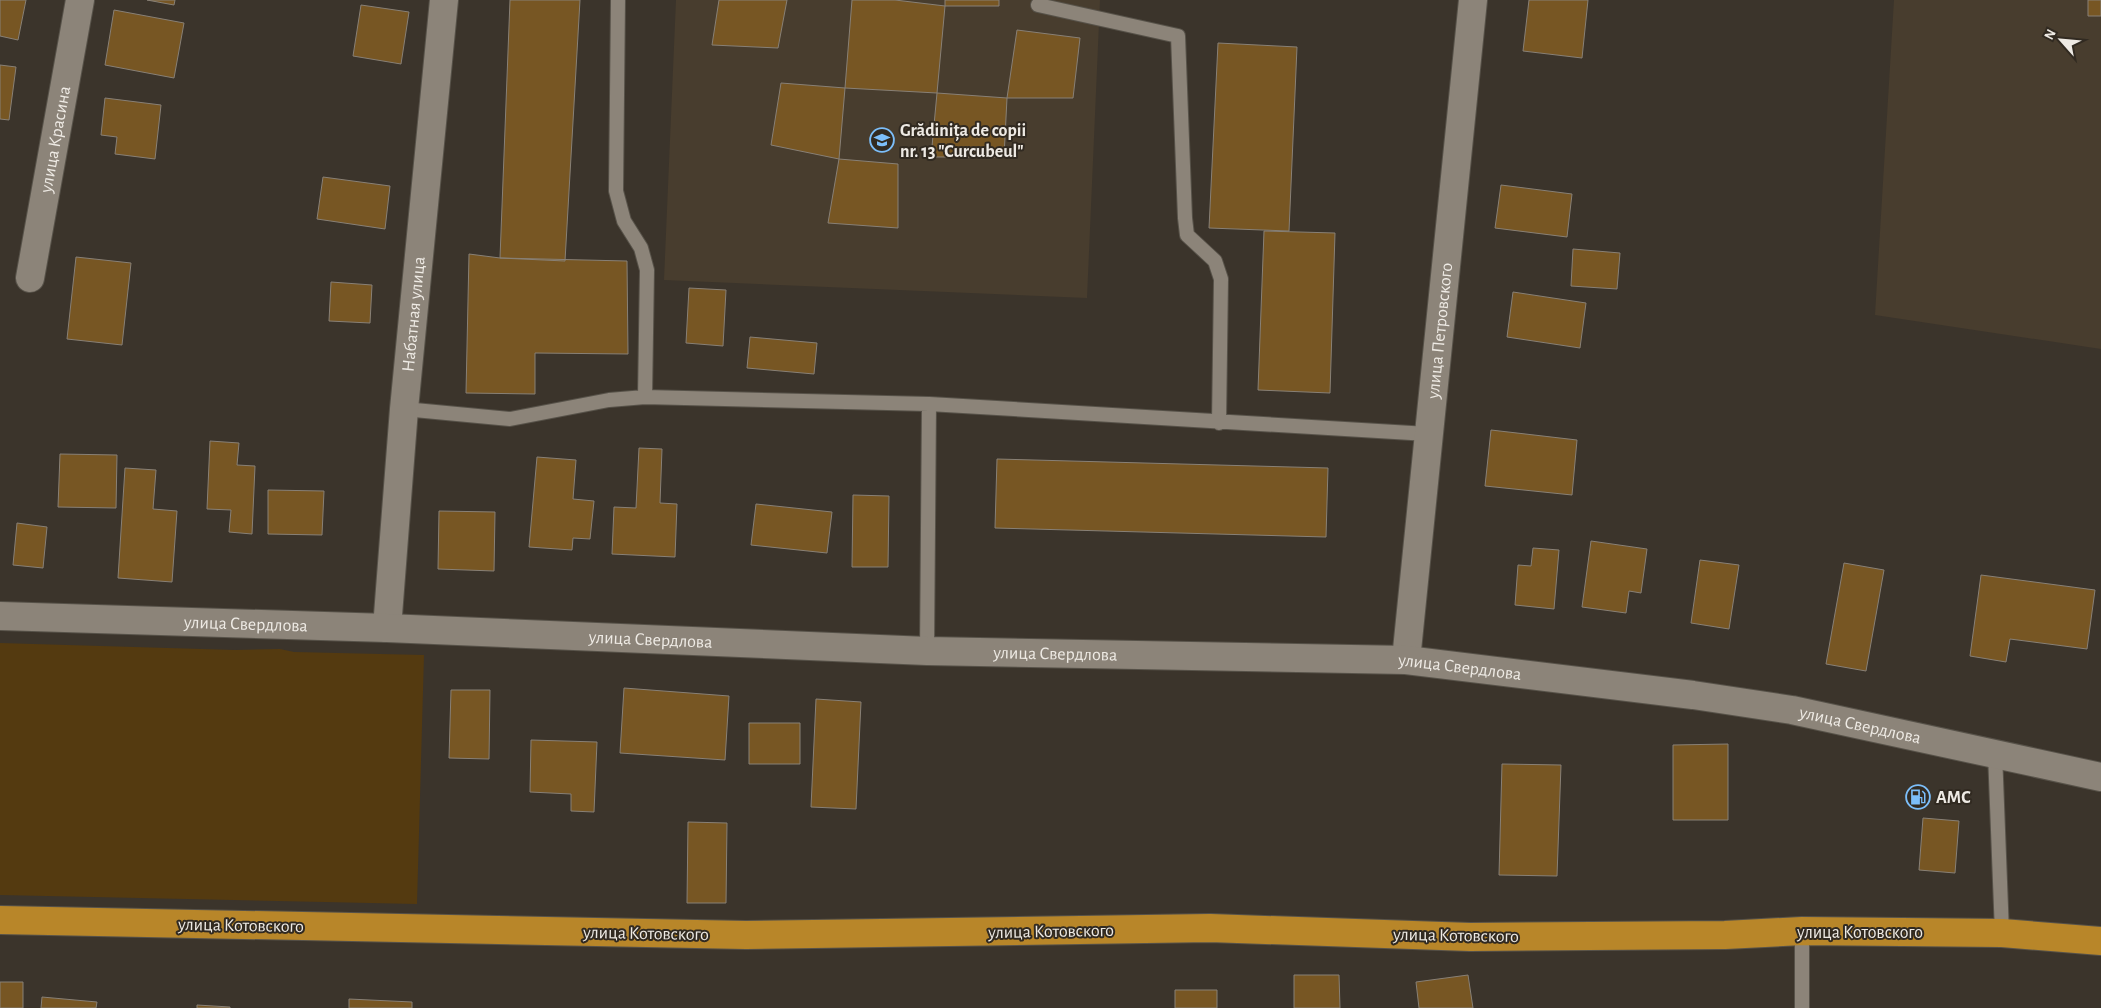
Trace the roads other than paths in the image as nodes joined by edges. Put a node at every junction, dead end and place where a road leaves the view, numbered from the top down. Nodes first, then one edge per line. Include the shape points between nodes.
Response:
1 (80, 0) edge
2 (444, 0) edge
3 (618, 0) edge
4 (1472, 0) edge
5 (1038, 5) dead end
6 (30, 278) dead end
7 (645, 397) junction
8 (929, 404) junction
9 (404, 409) junction
10 (1219, 423) junction
11 (1428, 434) junction
12 (0, 616) edge
13 (386, 628) junction
14 (927, 651) junction
15 (1406, 660) junction
16 (1995, 753) junction
17 (2101, 777) edge
18 (0, 920) edge
19 (1802, 931) junction
20 (2002, 933) junction
21 (2101, 941) edge
22 (1802, 1008) edge

1 - 6 street, улица Красина
2 - 9 street, Набатная улица
3 - 7 lane via 616,191 624,221 641,248 647,270
4 - 11 street, улица Петровского
5 - 10 lane via 1178,36 1184,218 1188,235 1215,261 1222,279
7 - 8 lane
7 - 9 lane via 609,400 510,420
8 - 10 lane
8 - 14 lane
9 - 13 street, Набатная улица
10 - 11 lane
11 - 15 street, улица Петровского
12 - 13 street, улица Свердлова
13 - 14 street, улица Свердлова
14 - 15 street, улица Свердлова
15 - 16 street, улица Свердлова via 1765,706
16 - 17 street, улица Свердлова
16 - 20 lane
18 - 19 highway, улица Котовского via 746,935 1210,928 1470,937
19 - 20 highway, улица Котовского
19 - 22 lane
20 - 21 highway, улица Котовского

